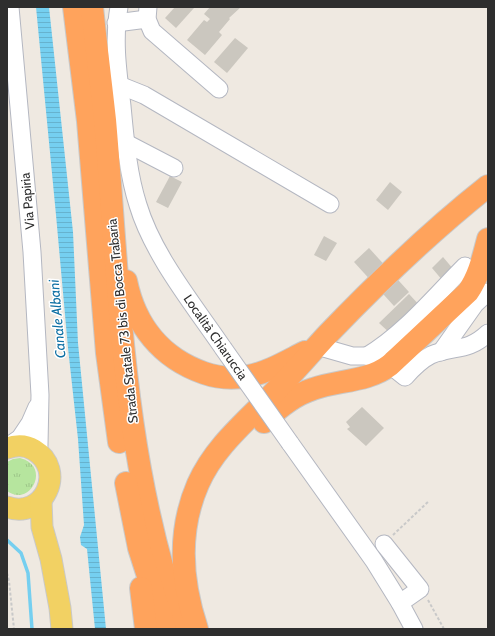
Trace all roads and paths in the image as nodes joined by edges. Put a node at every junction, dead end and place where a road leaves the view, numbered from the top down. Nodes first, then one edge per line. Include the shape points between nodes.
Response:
1 (10, 7) edge
2 (74, 7) edge
3 (92, 7) edge
4 (148, 13) edge
5 (117, 15) edge
6 (10, 36) edge
7 (119, 85) junction
8 (219, 89) dead end
9 (104, 120) junction
10 (126, 143) junction
11 (174, 168) dead end
12 (488, 186) edge
13 (330, 204) dead end
14 (488, 239) edge
15 (464, 266) dead end
16 (488, 292) edge
17 (488, 333) edge
18 (317, 346) junction
19 (441, 352) junction
20 (367, 356) junction
21 (390, 365) junction
22 (40, 395) junction
23 (7, 448) edge
24 (37, 452) junction
25 (41, 500) junction
26 (429, 501) dead end
27 (13, 508) edge
28 (384, 544) joint
29 (139, 548) junction
30 (51, 559) junction
31 (7, 573) edge
32 (420, 589) junction
33 (400, 603) junction
34 (14, 629) edge
35 (62, 629) edge
36 (146, 629) edge
37 (165, 629) edge
38 (182, 629) edge
39 (197, 629) edge
40 (205, 629) edge
41 (414, 629) edge
42 (444, 629) edge

1 - 6 street, Via Papiria
2 - 29 highway, Strada Statale 73 bis di Bocca Trabaria via 88,121 108,368
3 - 9 highway, Strada Statale 73 bis di Bocca Trabaria
4 - 5 street
4 - 8 street via 152,31
5 - 7 street, Località Chiaruccia via 115,53
6 - 22 street, Via Papiria via 32,252
7 - 10 street, Località Chiaruccia
7 - 13 street via 144,95
9 - 18 highway via 117,189 128,289 136,312 158,345 173,358 194,369 216,376 236,378 264,372
9 - 38 highway, Strada Statale 73 bis di Bocca Trabaria via 125,372 132,423 153,534
10 - 11 street
10 - 33 street, Località Chiaruccia, bridge via 136,200 151,238 167,265 374,561
12 - 18 highway via 430,236
14 - 21 highway via 480,268 468,292
15 - 20 street via 415,318 383,347
16 - 19 street via 475,304
17 - 19 street via 466,347
18 - 20 street via 352,356
18 - 39 highway via 227,439 198,484 188,514 183,550 186,589
19 - 21 street via 424,359 406,377
20 - 21 street
21 - 40 highway via 370,376 317,387 292,399 275,411 234,453 210,496 198,532 196,580
22 - 23 street, Via Papiria via 30,423 20,438
22 - 24 street, Via Papiria
23 - 24 main road via 19,446
24 - 25 main road via 46,462 50,475 48,488
25 - 27 main road via 30,507
25 - 30 main road via 42,526
26 - 28 path
27 - 30 main road via 38,534
28 - 32 street
29 - 36 highway
29 - 37 highway, Strada Statale 73 bis di Bocca Trabaria
30 - 35 main road
31 - 34 path
32 - 33 street
32 - 42 path
33 - 41 street, Località Chiaruccia

